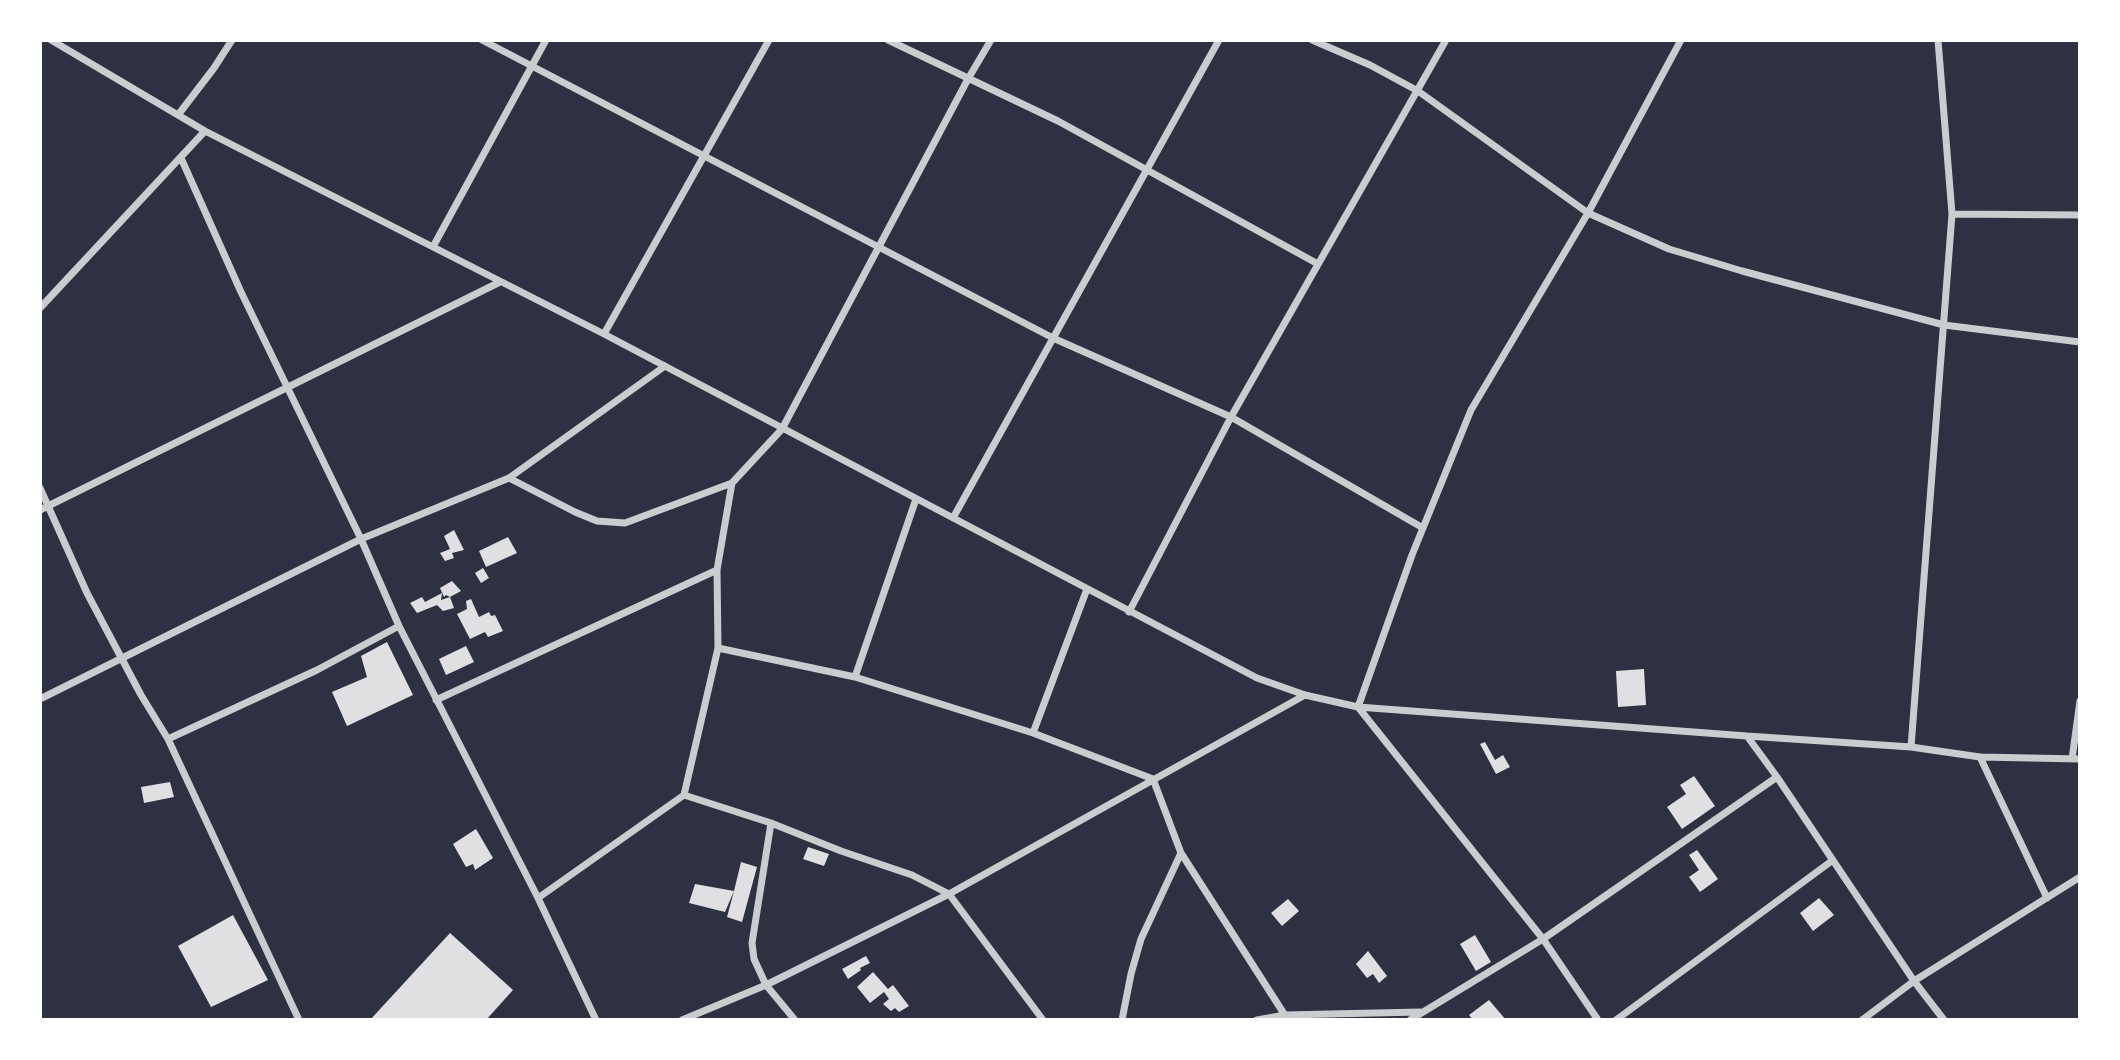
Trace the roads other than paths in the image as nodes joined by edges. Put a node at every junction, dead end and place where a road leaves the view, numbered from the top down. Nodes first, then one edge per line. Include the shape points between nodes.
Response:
1 (51, 40) edge
2 (232, 40) edge
3 (482, 40) edge
4 (546, 40) edge
5 (769, 40) edge
6 (888, 40) edge
7 (991, 40) edge
8 (1219, 40) edge
9 (1312, 40) edge
10 (1446, 40) edge
11 (1681, 40) edge
12 (1938, 40) edge
13 (532, 65) junction
14 (968, 79) junction
15 (1418, 91) junction
16 (178, 115) junction
17 (205, 131) junction
18 (703, 154) junction
19 (181, 158) junction
20 (1147, 170) junction
21 (1588, 213) junction
22 (1952, 214) junction
23 (2080, 215) edge
24 (434, 245) junction
25 (880, 248) junction
26 (1318, 264) junction
27 (500, 282) junction
28 (40, 308) edge
29 (1944, 325) junction
30 (604, 334) junction
31 (1053, 338) junction
32 (2080, 342) edge
33 (665, 366) junction
34 (288, 387) junction
35 (1231, 416) junction
36 (782, 429) junction
37 (509, 478) junction
38 (732, 483) junction
39 (40, 488) edge
40 (916, 499) junction
41 (48, 506) junction
42 (40, 510) edge
43 (953, 518) junction
44 (1423, 528) junction
45 (361, 539) junction
46 (717, 570) junction
47 (1087, 589) junction
48 (1129, 612) junction
49 (399, 626) junction
50 (718, 648) junction
51 (121, 658) junction
52 (855, 677) junction
53 (1305, 695) junction
54 (40, 699) edge
55 (436, 701) junction
56 (2080, 701) edge
57 (1358, 707) junction
58 (1033, 733) junction
59 (1747, 736) junction
60 (168, 738) junction
61 (1911, 747) junction
62 (1980, 757) junction
63 (2076, 759) edge
64 (1777, 777) junction
65 (1153, 779) junction
66 (684, 795) junction
67 (771, 823) junction
68 (1181, 853) junction
69 (1833, 860) junction
70 (2080, 877) edge
71 (949, 894) junction
72 (538, 898) junction
73 (2047, 898) junction
74 (1543, 939) junction
75 (1914, 981) junction
76 (766, 985) junction
77 (1421, 1012) junction
78 (1286, 1017) edge
79 (299, 1020) edge
80 (596, 1020) edge
81 (682, 1020) edge
82 (795, 1020) edge
83 (1043, 1020) edge
84 (1122, 1020) edge
85 (1257, 1020) edge
86 (1410, 1020) edge
87 (1426, 1020) edge
88 (1598, 1020) edge
89 (1616, 1020) edge
90 (1862, 1020) edge
91 (1944, 1020) edge

1 - 16 street
2 - 16 street
3 - 13 street
4 - 13 street
5 - 18 street
6 - 14 street
7 - 14 street
8 - 20 street
9 - 15 street
10 - 15 street
11 - 21 street
12 - 22 street
13 - 18 street
13 - 24 street
14 - 20 street
14 - 25 street
15 - 21 street
15 - 26 street
16 - 17 street
17 - 19 street
17 - 24 street
18 - 25 street
18 - 30 street
19 - 28 street
19 - 34 street
20 - 26 street
20 - 31 street
21 - 29 street via 1669,249
21 - 44 street via 1471,410
22 - 23 street
22 - 29 street
24 - 27 street
25 - 31 street
25 - 36 street
26 - 35 street
27 - 30 street
27 - 34 street
29 - 32 street
29 - 61 street
30 - 33 street
31 - 35 street
31 - 43 street
33 - 36 street
33 - 37 street
34 - 41 street
34 - 45 street
35 - 44 street
35 - 48 street
36 - 38 street
36 - 40 street
37 - 38 street via 597,521 625,523
37 - 45 street
38 - 46 street
39 - 41 street
40 - 43 street
40 - 52 street
41 - 42 street
41 - 51 street
43 - 47 street
44 - 57 street
45 - 49 street
45 - 51 street
46 - 50 street
46 - 55 street
47 - 48 street
47 - 58 street
48 - 53 street via 1257,678
49 - 55 street
49 - 60 street via 317,670
50 - 52 street
50 - 66 street
51 - 54 street
51 - 60 street
52 - 58 street
53 - 57 street
53 - 65 street
55 - 72 street
56 - 63 street
57 - 59 street
57 - 74 street
58 - 65 street
59 - 61 street
59 - 64 street
60 - 79 street
61 - 62 street
62 - 63 street
62 - 73 street
64 - 69 street
64 - 74 street
65 - 68 street
65 - 71 street
66 - 67 street
66 - 72 street
67 - 71 street via 912,875
67 - 76 street via 752,943
68 - 78 street
68 - 84 street via 1141,939
69 - 75 street
69 - 89 street
70 - 73 street
71 - 76 street
71 - 83 street
72 - 80 street
73 - 75 street
74 - 77 street
74 - 88 street
75 - 90 street
75 - 91 street
76 - 81 street
76 - 82 street
77 - 78 street
77 - 86 street
77 - 87 street
78 - 85 street

